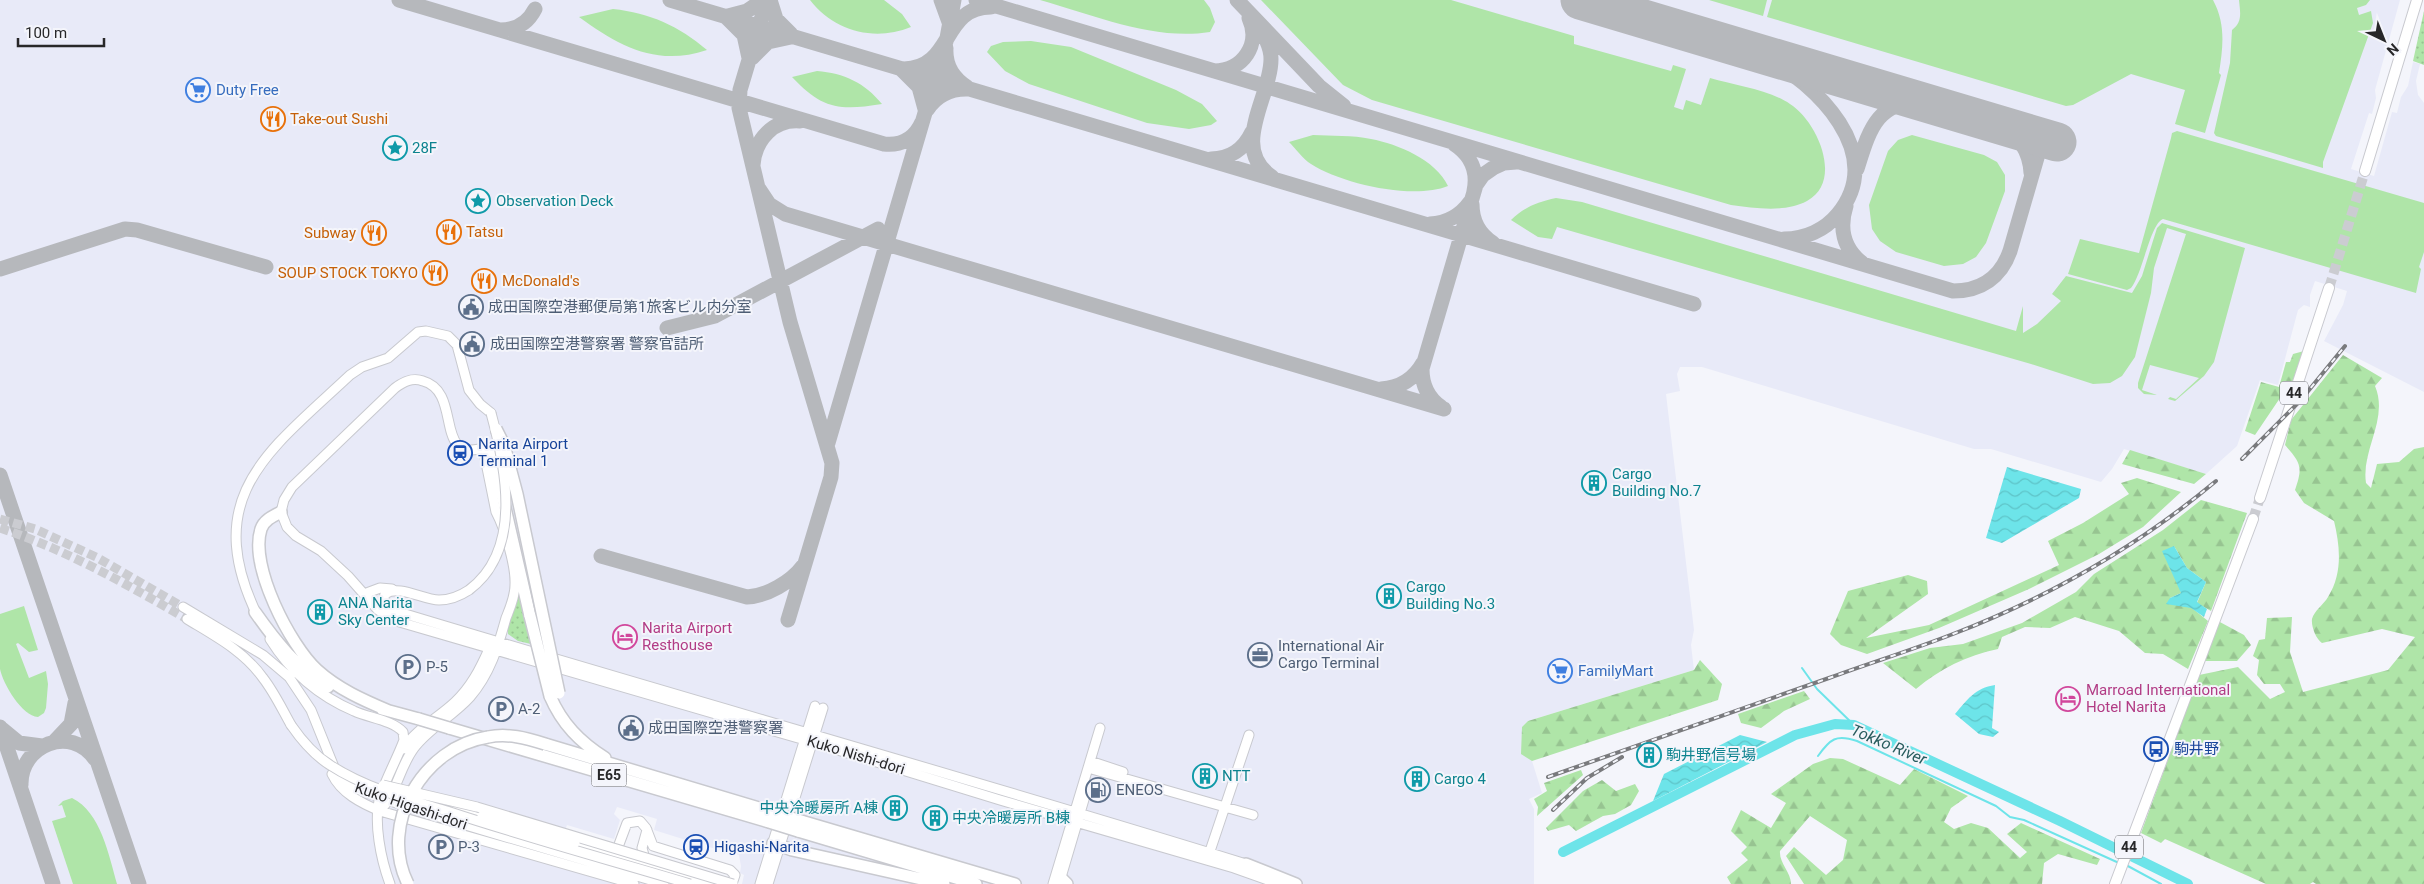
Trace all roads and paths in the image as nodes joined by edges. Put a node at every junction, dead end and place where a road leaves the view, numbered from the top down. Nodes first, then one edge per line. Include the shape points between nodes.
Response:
1 (2417, 0) edge
2 (2365, 172) tunnel mouth
3 (2329, 288) tunnel mouth
4 (496, 429) junction
5 (483, 448) junction
6 (2260, 498) tunnel mouth
7 (281, 512) junction
8 (2253, 520) tunnel mouth
9 (395, 590) junction
10 (364, 594) junction
11 (183, 606) tunnel mouth
12 (255, 612) joint
13 (187, 619) tunnel mouth
14 (495, 647) junction
15 (307, 677) junction
16 (554, 695) junction
17 (819, 707) dead end
18 (389, 711) junction
19 (1103, 730) dead end
20 (1249, 735) dead end
21 (810, 737) junction
22 (324, 742) junction
23 (396, 760) junction
24 (1091, 765) junction
25 (639, 773) junction
26 (408, 794) junction
27 (384, 800) junction
28 (1226, 805) junction
29 (380, 811) junction
30 (1078, 811) junction
31 (1253, 815) dead end
32 (770, 817) junction
33 (1075, 822) junction
34 (799, 826) junction
35 (647, 830) junction
36 (777, 845) junction
37 (614, 856) junction
38 (1209, 856) junction
39 (1246, 864) joint
40 (650, 882) edge
41 (630, 883) edge
42 (1060, 883) edge
43 (390, 884) edge
44 (408, 884) edge
45 (664, 884) edge
46 (690, 884) edge
47 (710, 884) edge
48 (721, 884) edge
49 (732, 884) edge
50 (760, 884) edge
51 (768, 884) edge
52 (944, 884) edge
53 (976, 884) edge
54 (1015, 884) edge
55 (1279, 884) edge
56 (1296, 884) edge
57 (2115, 884) edge

1 - 2 main road
3 - 6 main road, 44
4 - 9 street, bridge via 504,478 503,534 492,567 470,590 455,597 439,600
4 - 12 street, bridge via 491,413 469,390 457,345 448,336 418,332 388,358 350,375 274,447 256,469 243,494 236,520 236,552
4 - 16 highway, bridge via 504,445 534,567
5 - 7 street via 467,451 458,447 444,399 437,388 420,380 406,381 394,388 300,478 287,493
5 - 14 street via 496,512 515,579 514,594
5 - 16 highway, bridge via 492,453 530,616
7 - 10 street via 283,523 290,531 324,554
7 - 18 highway via 264,524 259,553 262,569 290,636 309,662 334,684
8 - 57 main road, 44
9 - 10 street via 380,588
9 - 14 street via 383,598 388,608
10 - 14 street via 389,618
11 - 22 street via 281,669 304,698
12 - 15 highway
13 - 26 street, bridge via 224,641 250,662 304,743 320,758 359,779
14 - 21 street, Kuko Nishi-dori
14 - 23 street via 464,692 418,732
14 - 27 street via 482,680 471,696 415,746
15 - 18 highway via 351,698
15 - 23 street via 344,706 399,728 404,736
16 - 25 highway via 560,716 573,733 599,754
17 - 21 street
18 - 32 highway, E65, bridge
19 - 24 street
20 - 28 street
21 - 30 street, Kuko Nishi-dori
21 - 33 street, Kuko Nishi-dori
21 - 36 street
22 - 27 street, Kuko Higashi-dori via 331,764 341,778 354,788
22 - 29 street, Kuko Higashi-dori via 337,783 357,800
23 - 27 street
24 - 28 street
24 - 30 street
25 - 32 highway, E65
25 - 44 highway, bridge via 517,736 487,737 458,747 429,768 410,795 401,822 399,850
26 - 37 street, bridge
26 - 46 street, bridge
26 - 49 street, bridge via 487,810
27 - 29 street
27 - 40 street, Kuko Higashi-dori
28 - 31 street
28 - 38 street
29 - 41 street, Kuko Higashi-dori
29 - 43 street via 380,844
30 - 33 street
30 - 38 street, Kuko Nishi-dori
32 - 34 highway, E65, bridge
33 - 38 street, Kuko Nishi-dori
33 - 42 street
34 - 53 highway, E65
34 - 54 highway, E65
35 - 37 street via 640,821 626,823
35 - 48 street via 642,848 645,859
35 - 49 street via 650,842 657,848 730,870 735,875
36 - 50 street
36 - 51 street
36 - 52 highway
37 - 47 street
38 - 39 street, Kuko Nishi-dori
38 - 55 street, Kuko Nishi-dori
39 - 56 highway
40 - 45 street, Kuko Higashi-dori

